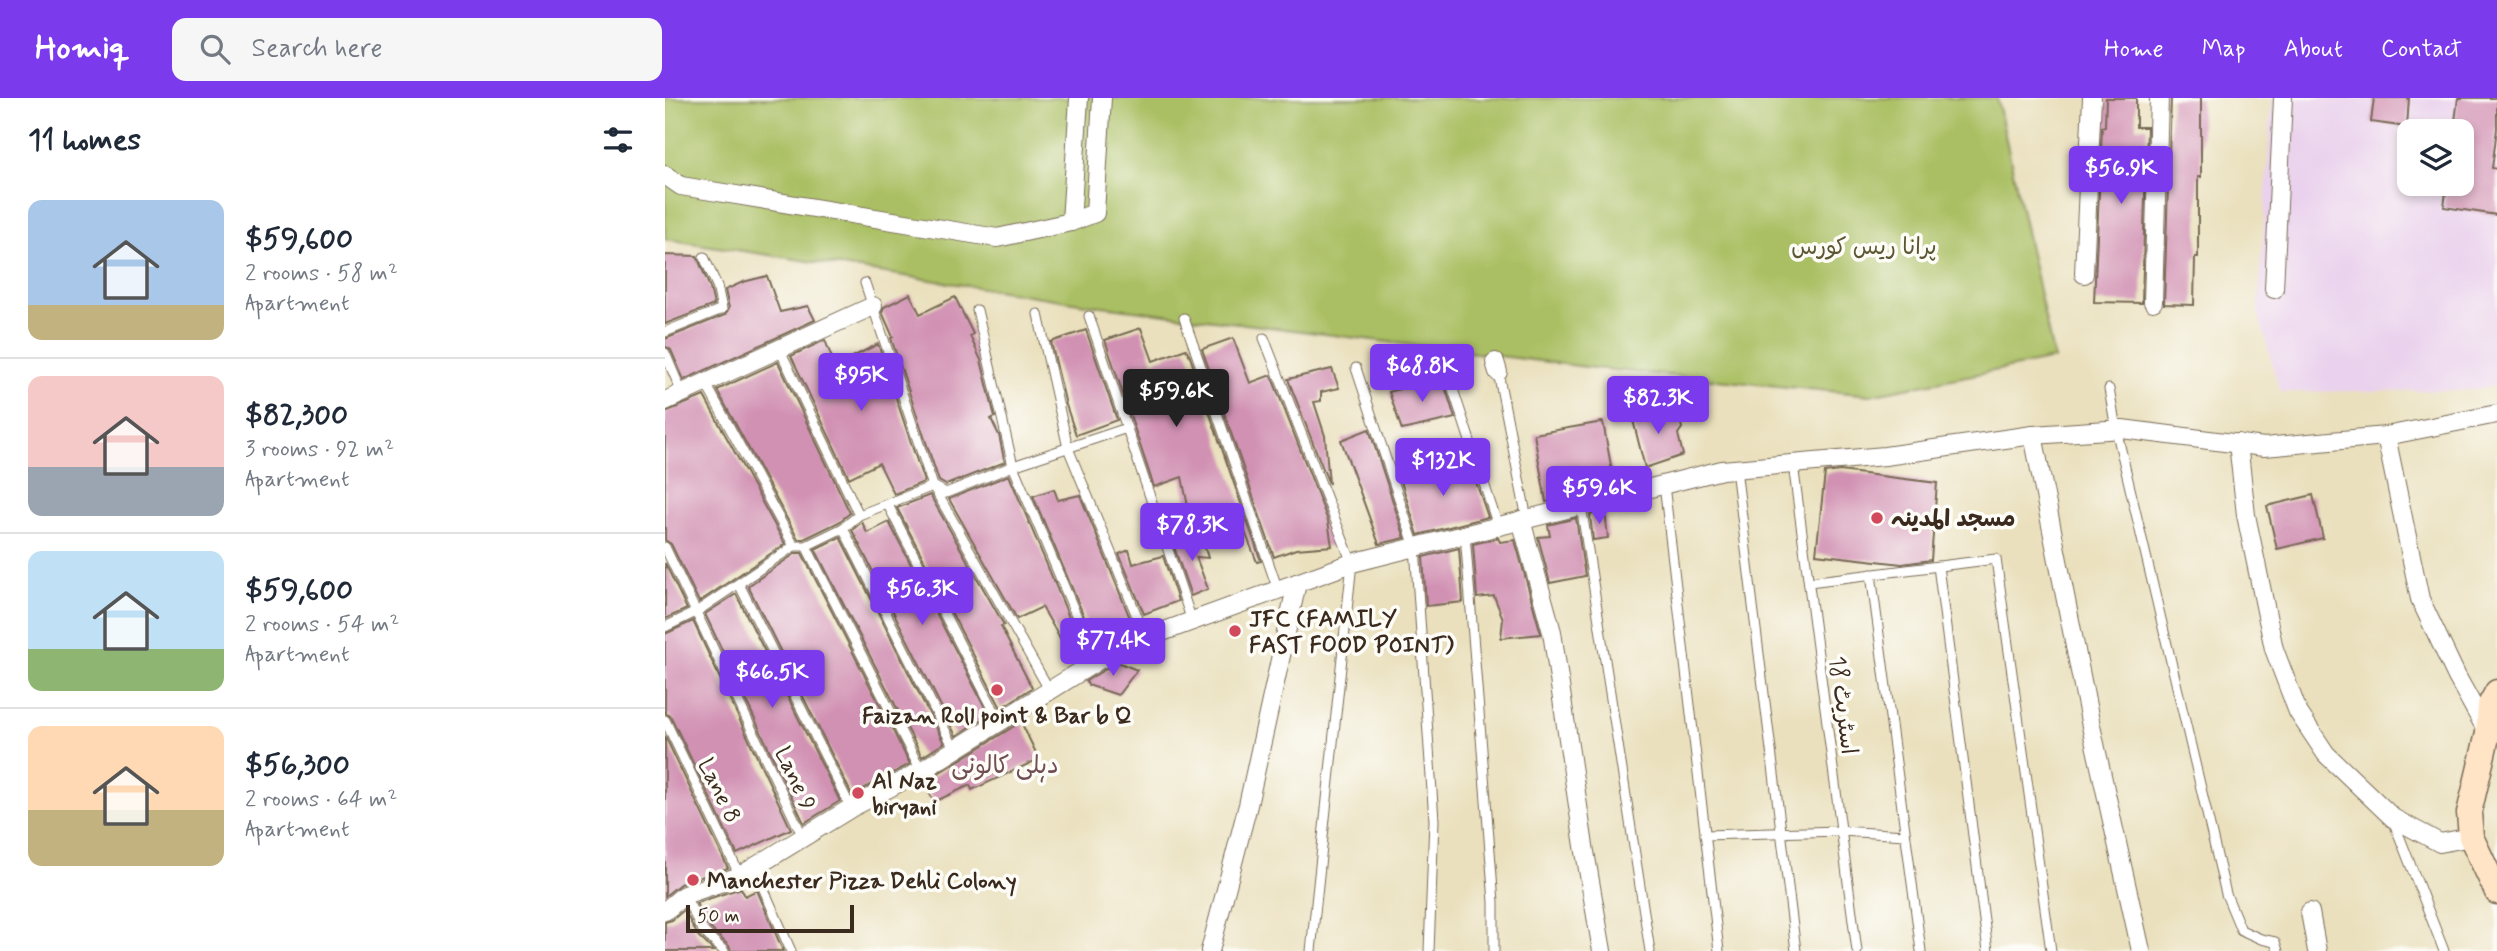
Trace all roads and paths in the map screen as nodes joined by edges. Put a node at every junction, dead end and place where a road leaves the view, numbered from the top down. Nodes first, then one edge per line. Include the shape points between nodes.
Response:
1 (1079, 98) edge
2 (1102, 98) edge
3 (2092, 98) edge
4 (2159, 98) edge
5 (2283, 98) edge
6 (665, 175) edge
7 (1071, 222) junction
8 (705, 257) dead end
9 (2084, 274) dead end
10 (866, 283) dead end
11 (2274, 289) dead end
12 (2153, 302) dead end
13 (873, 306) junction
14 (977, 310) dead end
15 (1038, 314) dead end
16 (1089, 316) dead end
17 (1184, 318) dead end
18 (665, 332) edge
19 (1264, 338) dead end
20 (779, 348) junction
21 (665, 353) edge
22 (1497, 367) dead end
23 (1356, 368) dead end
24 (1449, 377) dead end
25 (705, 382) junction
26 (2109, 389) dead end
27 (682, 393) junction
28 (665, 401) edge
29 (2497, 414) edge
30 (1127, 428) junction
31 (2116, 429) junction
32 (2033, 435) junction
33 (2386, 436) junction
34 (2238, 443) junction
35 (1067, 448) junction
36 (1793, 464) junction
37 (1013, 466) junction
38 (1736, 469) junction
39 (1664, 485) junction
40 (933, 486) junction
41 (888, 505) junction
42 (1581, 505) junction
43 (859, 515) junction
44 (1524, 520) junction
45 (1498, 526) junction
46 (843, 528) junction
47 (1465, 534) junction
48 (794, 546) junction
49 (806, 546) junction
50 (665, 547) edge
51 (1415, 547) junction
52 (1352, 563) junction
53 (1938, 566) junction
54 (1871, 574) junction
55 (1809, 582) junction
56 (1297, 583) junction
57 (739, 584) junction
58 (1278, 590) junction
59 (696, 612) junction
60 (1192, 621) junction
61 (665, 627) edge
62 (1146, 638) junction
63 (1096, 662) junction
64 (1050, 691) junction
65 (2497, 692) edge
66 (665, 720) edge
67 (1000, 722) junction
68 (2492, 733) edge
69 (955, 750) junction
70 (921, 771) junction
71 (851, 808) junction
72 (2393, 818) junction
73 (1841, 831) junction
74 (1781, 832) junction
75 (1705, 835) junction
76 (1905, 835) junction
77 (803, 837) junction
78 (2471, 837) junction
79 (747, 872) junction
80 (2497, 892) edge
81 (671, 902) edge
82 (2310, 912) dead end
83 (724, 951) edge
84 (791, 951) edge
85 (1210, 951) edge
86 (1311, 951) edge
87 (1429, 951) edge
88 (1494, 951) edge
89 (1602, 951) edge
90 (1650, 951) edge
91 (1719, 951) edge
92 (1795, 951) edge
93 (1857, 951) edge
94 (1921, 951) edge
95 (1988, 951) edge
96 (2050, 951) edge
97 (2141, 951) edge
98 (2278, 951) edge
99 (2317, 951) edge
100 (2444, 951) edge

1 - 7 street
2 - 7 street via 1095,213
3 - 9 street
4 - 12 street
5 - 11 street
6 - 7 street via 681,186 997,239
8 - 18 lane via 722,309
10 - 13 lane
13 - 20 street
13 - 40 lane
14 - 37 lane
15 - 35 lane
16 - 30 lane
17 - 58 lane
19 - 52 lane
20 - 25 street
20 - 43 lane
21 - 27 lane
22 - 44 lane
23 - 51 lane
24 - 45 lane
25 - 27 street
25 - 48 lane
26 - 31 lane
27 - 28 street
29 - 33 street
30 - 35 lane
30 - 60 lane
31 - 32 street
31 - 34 street
31 - 98 lane via 2225,894 2241,930 2275,942
32 - 36 street
32 - 97 street
33 - 34 street via 2264,447
33 - 68 street via 2420,599 2457,677
34 - 72 street via 2246,515 2274,649 2298,712 2326,754
35 - 37 lane
35 - 62 lane
36 - 38 street
36 - 55 lane, اسٹریٹ 18
37 - 40 lane via 946,493
37 - 63 lane
38 - 39 street
38 - 74 lane
39 - 42 street
39 - 75 lane
40 - 41 lane
40 - 64 lane
41 - 43 lane
41 - 67 lane
42 - 44 street
42 - 90 lane
43 - 46 lane
44 - 45 street
44 - 89 street via 1552,632
45 - 47 street
46 - 49 lane
46 - 69 lane
47 - 51 street
47 - 88 lane
48 - 49 lane
48 - 57 lane
49 - 70 lane
50 - 59 lane, Lane 9
51 - 52 street
51 - 87 lane via 1434,820
52 - 56 street
52 - 86 lane
53 - 54 lane
53 - 95 lane
53 - 96 lane via 1996,559
54 - 55 lane
54 - 76 lane
55 - 73 lane, اسٹریٹ 18
56 - 58 street
56 - 85 street
57 - 59 lane
57 - 71 lane
58 - 60 street
59 - 61 lane
59 - 77 lane, Lane 9
60 - 62 street
62 - 63 street
63 - 64 street
64 - 67 street
65 - 68 street via 2490,705
66 - 79 lane, Lane 8
67 - 69 street
68 - 78 street via 2469,813
69 - 70 street
70 - 71 street
71 - 77 street
72 - 78 street via 2440,843
72 - 100 lane
73 - 74 lane
73 - 76 lane
73 - 93 lane, اسٹریٹ 18
74 - 75 lane
74 - 92 lane
75 - 91 lane
76 - 94 lane
77 - 79 street
78 - 80 street
79 - 81 street
79 - 84 lane, Lane 8
81 - 83 lane
82 - 99 street

